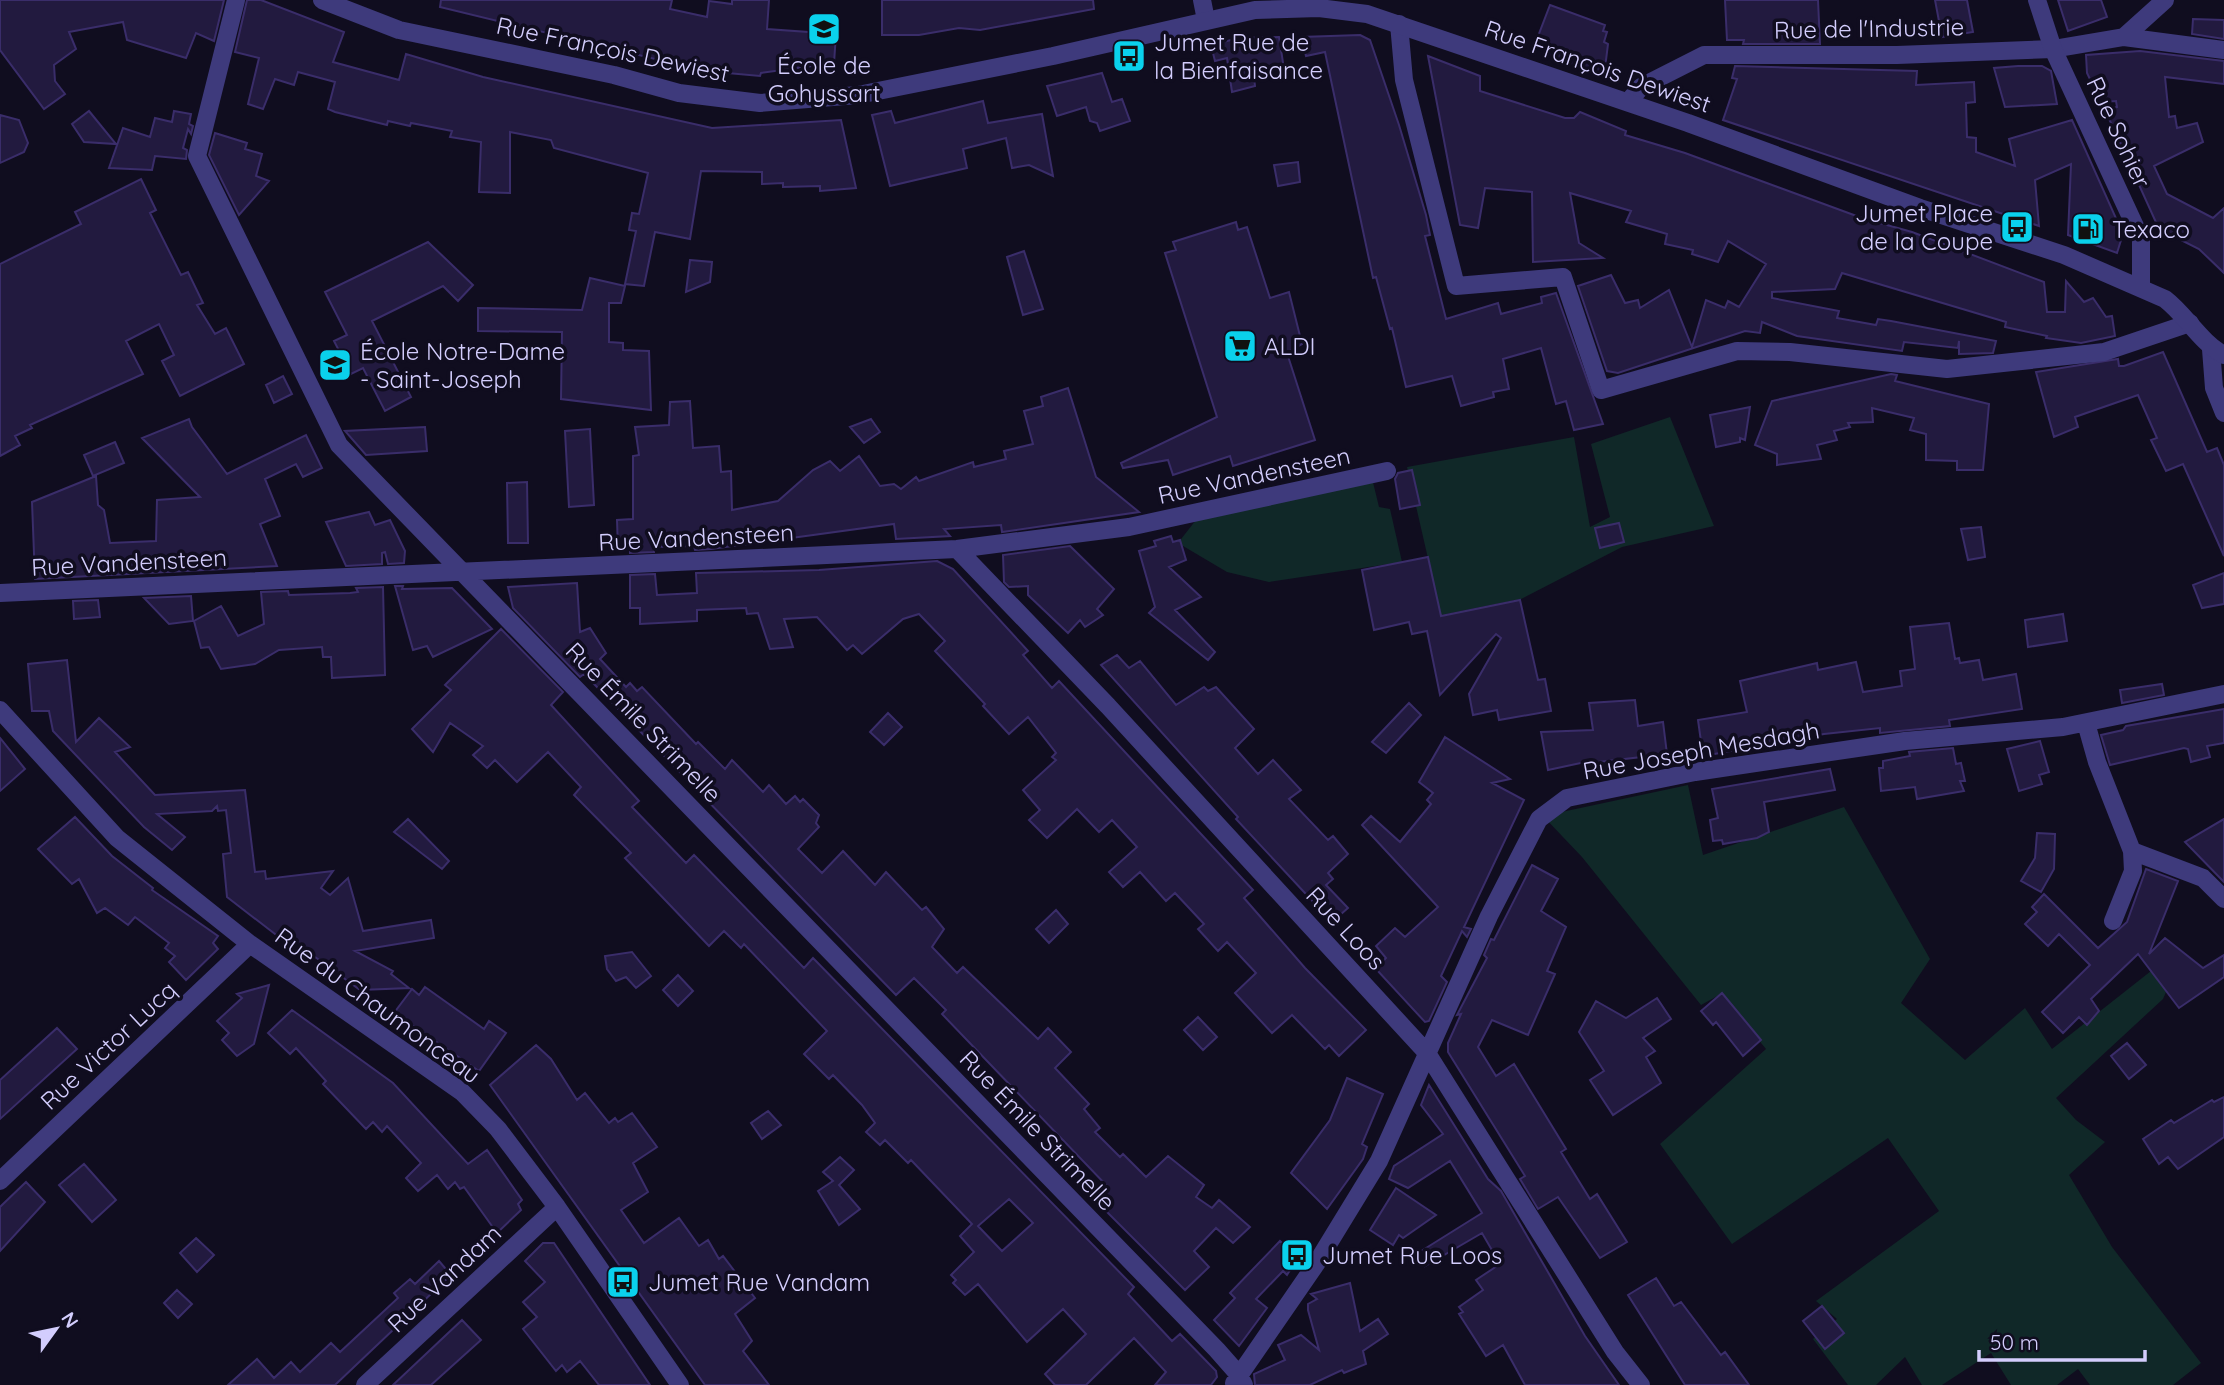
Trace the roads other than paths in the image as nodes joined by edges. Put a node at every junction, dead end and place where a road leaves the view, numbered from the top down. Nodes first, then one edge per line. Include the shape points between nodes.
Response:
1 (236, 0) edge
2 (323, 0) edge
3 (1202, 0) edge
4 (2037, 0) edge
5 (2165, 0) edge
6 (1206, 20) junction
7 (1399, 24) junction
8 (2124, 37) junction
9 (2053, 49) junction
10 (2224, 50) edge
11 (1628, 102) junction
12 (2141, 288) junction
13 (2190, 323) junction
14 (2218, 352) edge
15 (2224, 412) edge
16 (1387, 471) dead end
17 (957, 550) junction
18 (459, 571) junction
19 (0, 593) edge
20 (2224, 694) edge
21 (0, 709) edge
22 (2086, 723) junction
23 (2132, 851) junction
24 (2224, 899) edge
25 (2113, 921) dead end
26 (250, 944) junction
27 (1427, 1053) junction
28 (0, 1181) edge
29 (556, 1207) junction
30 (1238, 1382) edge
31 (365, 1385) edge
32 (680, 1385) edge
33 (1641, 1385) edge

1 - 18 street, Rue Émile Strimelle via 197,156 201,168 339,445
2 - 6 street, Rue François Dewiest via 399,30 679,93 760,103 858,95
3 - 6 street
4 - 9 street, Rue Sohier
5 - 8 street
6 - 7 street, Rue François Dewiest via 1255,10 1319,8 1367,14
7 - 11 street, Rue François Dewiest
7 - 13 street via 1404,80 1456,286 1563,277 1601,390 1737,351 1790,352 1947,369 2104,352
8 - 9 street, Rue de l'Industrie
8 - 10 street, Rue de l'Industrie
9 - 11 street, Rue de l'Industrie via 1704,55 1641,87
9 - 12 street, Rue Sohier via 2141,239
11 - 12 street, Rue François Dewiest via 2064,255
12 - 13 street, Rue François Dewiest via 2165,299
13 - 14 street, Rue François Dewiest
14 - 15 street via 2214,388
16 - 17 street, Rue Vandensteen via 1129,527
17 - 18 street, Rue Vandensteen
17 - 27 street, Rue Loos via 1108,706
18 - 19 street, Rue Vandensteen
18 - 30 street, Rue Émile Strimelle
20 - 22 street, Rue Joseph Mesdagh
21 - 26 street, Rue du Chaumonceau via 117,838
22 - 23 street
22 - 27 street, Rue Joseph Mesdagh via 1892,743 1695,772 1567,798 1539,819
23 - 24 street via 2203,878
23 - 25 street via 2133,871
26 - 28 street, Rue Victor Lucq
26 - 29 street, Rue du Chaumonceau via 462,1092 498,1129
27 - 30 street, Rue Joseph Mesdagh via 1379,1161
27 - 33 street, Rue Loos via 1615,1352
29 - 31 street, Rue Vandam
29 - 32 street, Rue du Chaumonceau

